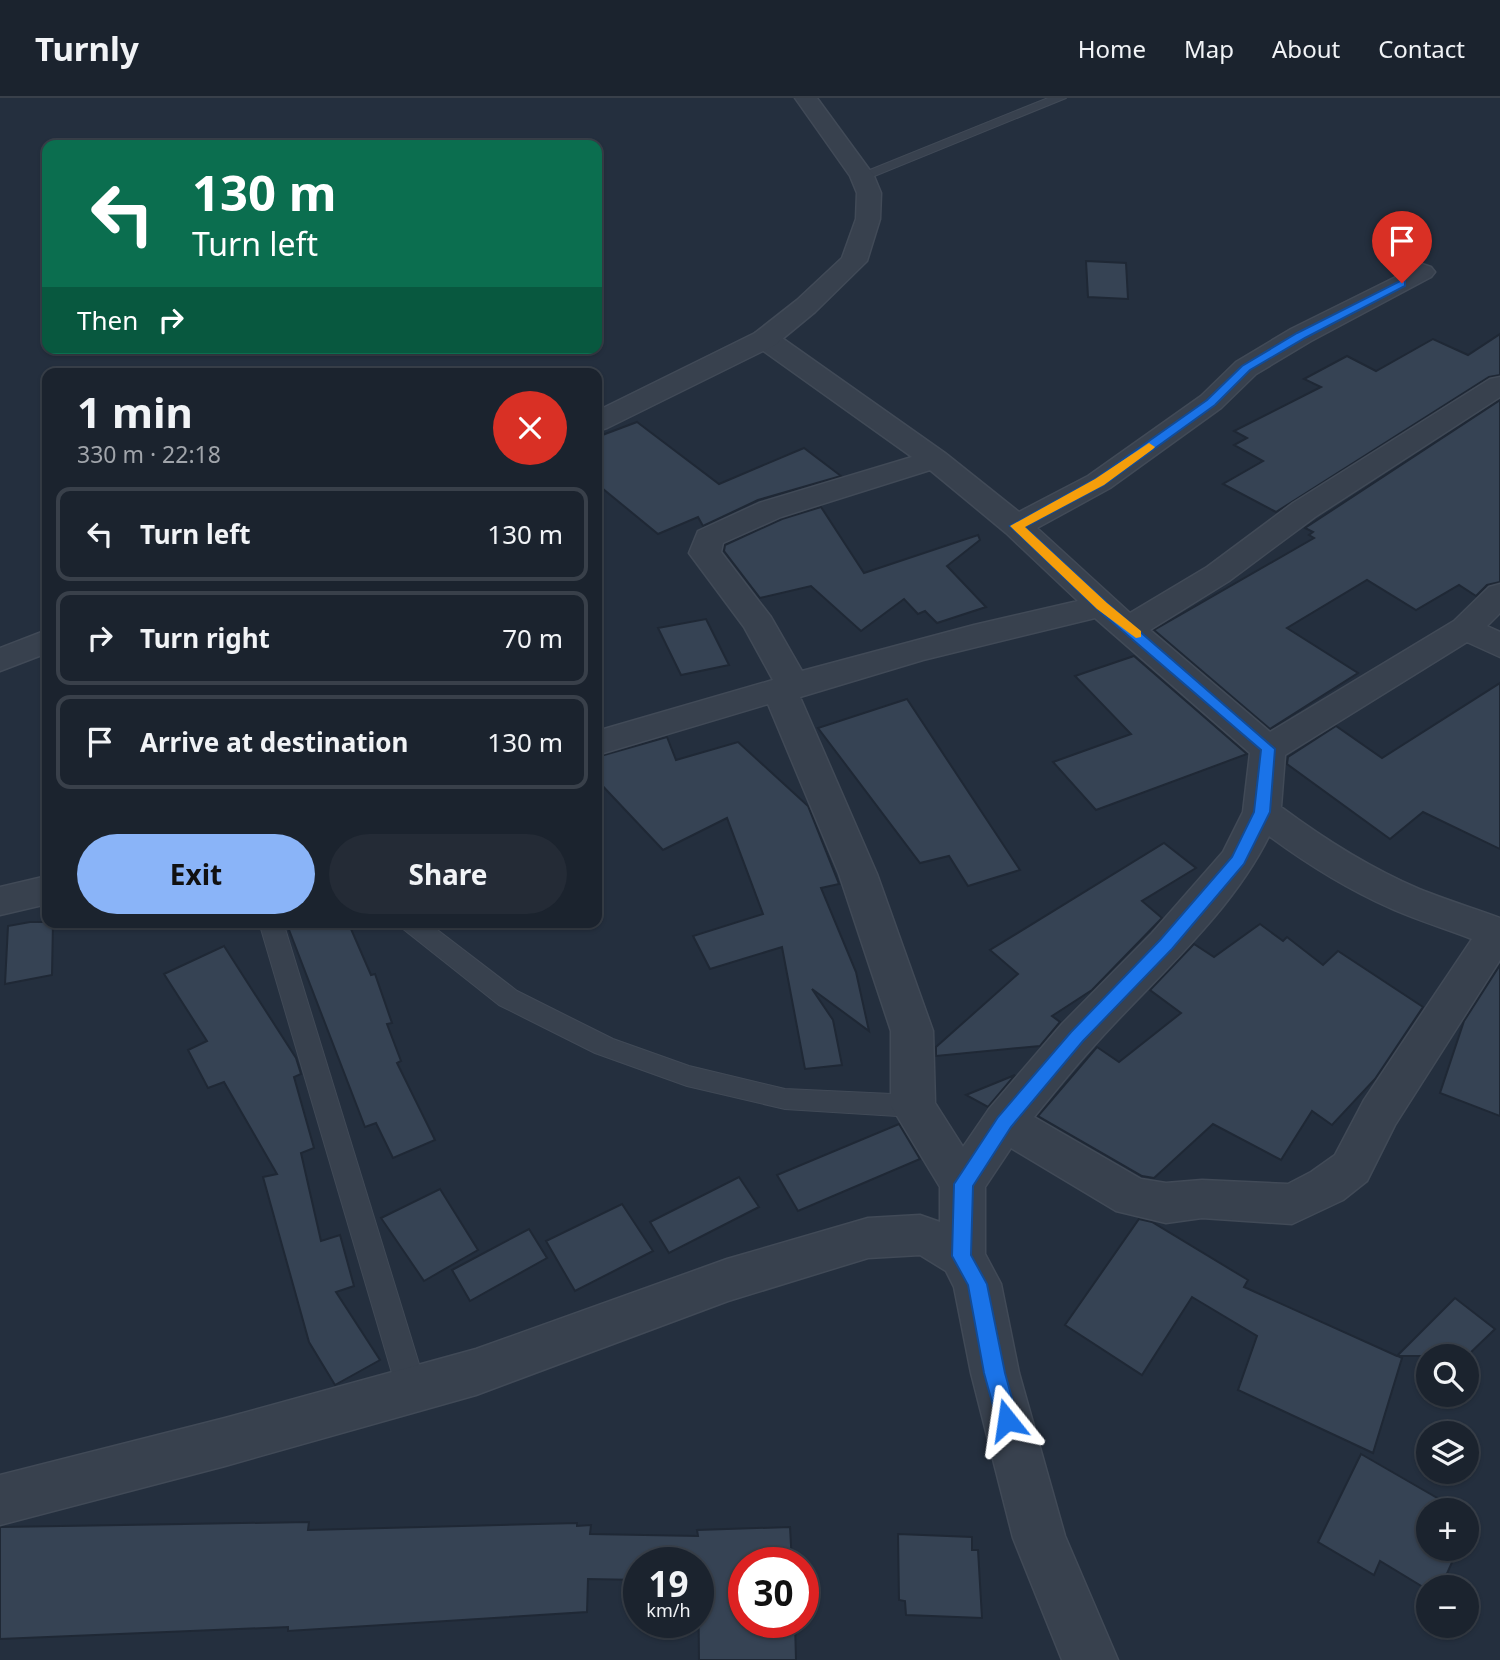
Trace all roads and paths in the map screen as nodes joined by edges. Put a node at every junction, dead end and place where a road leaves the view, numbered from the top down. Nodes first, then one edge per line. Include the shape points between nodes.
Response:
1 (806, 98) edge
2 (1060, 98) edge
3 (862, 176) junction
4 (1422, 272) dead end
5 (765, 339) junction
6 (1500, 385) edge
7 (602, 420) edge
8 (935, 459) junction
9 (1017, 526) junction
10 (1500, 594) edge
11 (1102, 606) junction
12 (1129, 628) junction
13 (1465, 628) junction
14 (42, 643) edge
15 (1500, 646) edge
16 (0, 660) edge
17 (787, 689) junction
18 (602, 742) edge
19 (1268, 749) junction
20 (1262, 812) junction
21 (42, 891) edge
22 (0, 901) edge
23 (273, 928) edge
24 (418, 928) edge
25 (1498, 933) edge
26 (913, 1106) junction
27 (1004, 1122) junction
28 (963, 1184) junction
29 (962, 1256) junction
30 (412, 1390) junction
31 (0, 1500) edge
32 (1090, 1660) edge

1 - 3 street
2 - 3 lane
3 - 5 street via 869,193 868,219 854,261
4 - 9 street via 1246,368 1211,402 1099,482
5 - 7 street
5 - 8 street
6 - 12 street via 1304,510 1218,574
8 - 9 street
8 - 17 street via 770,510 709,538 705,553 759,624
9 - 11 street
10 - 13 street
11 - 12 street
11 - 17 street via 913,652
12 - 19 street
13 - 15 street
13 - 19 street
14 - 16 street
17 - 18 street
17 - 26 street via 912,1031
19 - 20 street
20 - 25 street via 1346,870 1396,895
20 - 27 street via 1238,860
21 - 22 street
23 - 30 lane
24 - 26 lane via 508,998 604,1046 687,1076 785,1100
25 - 27 street via 1379,1113 1351,1168 1292,1204 1202,1199 1166,1203 1132,1197
26 - 28 street
27 - 28 street
28 - 29 street
29 - 30 street via 920,1235 868,1238 727,1280 476,1372
29 - 32 street via 977,1284 995,1373 1039,1538
30 - 31 street

